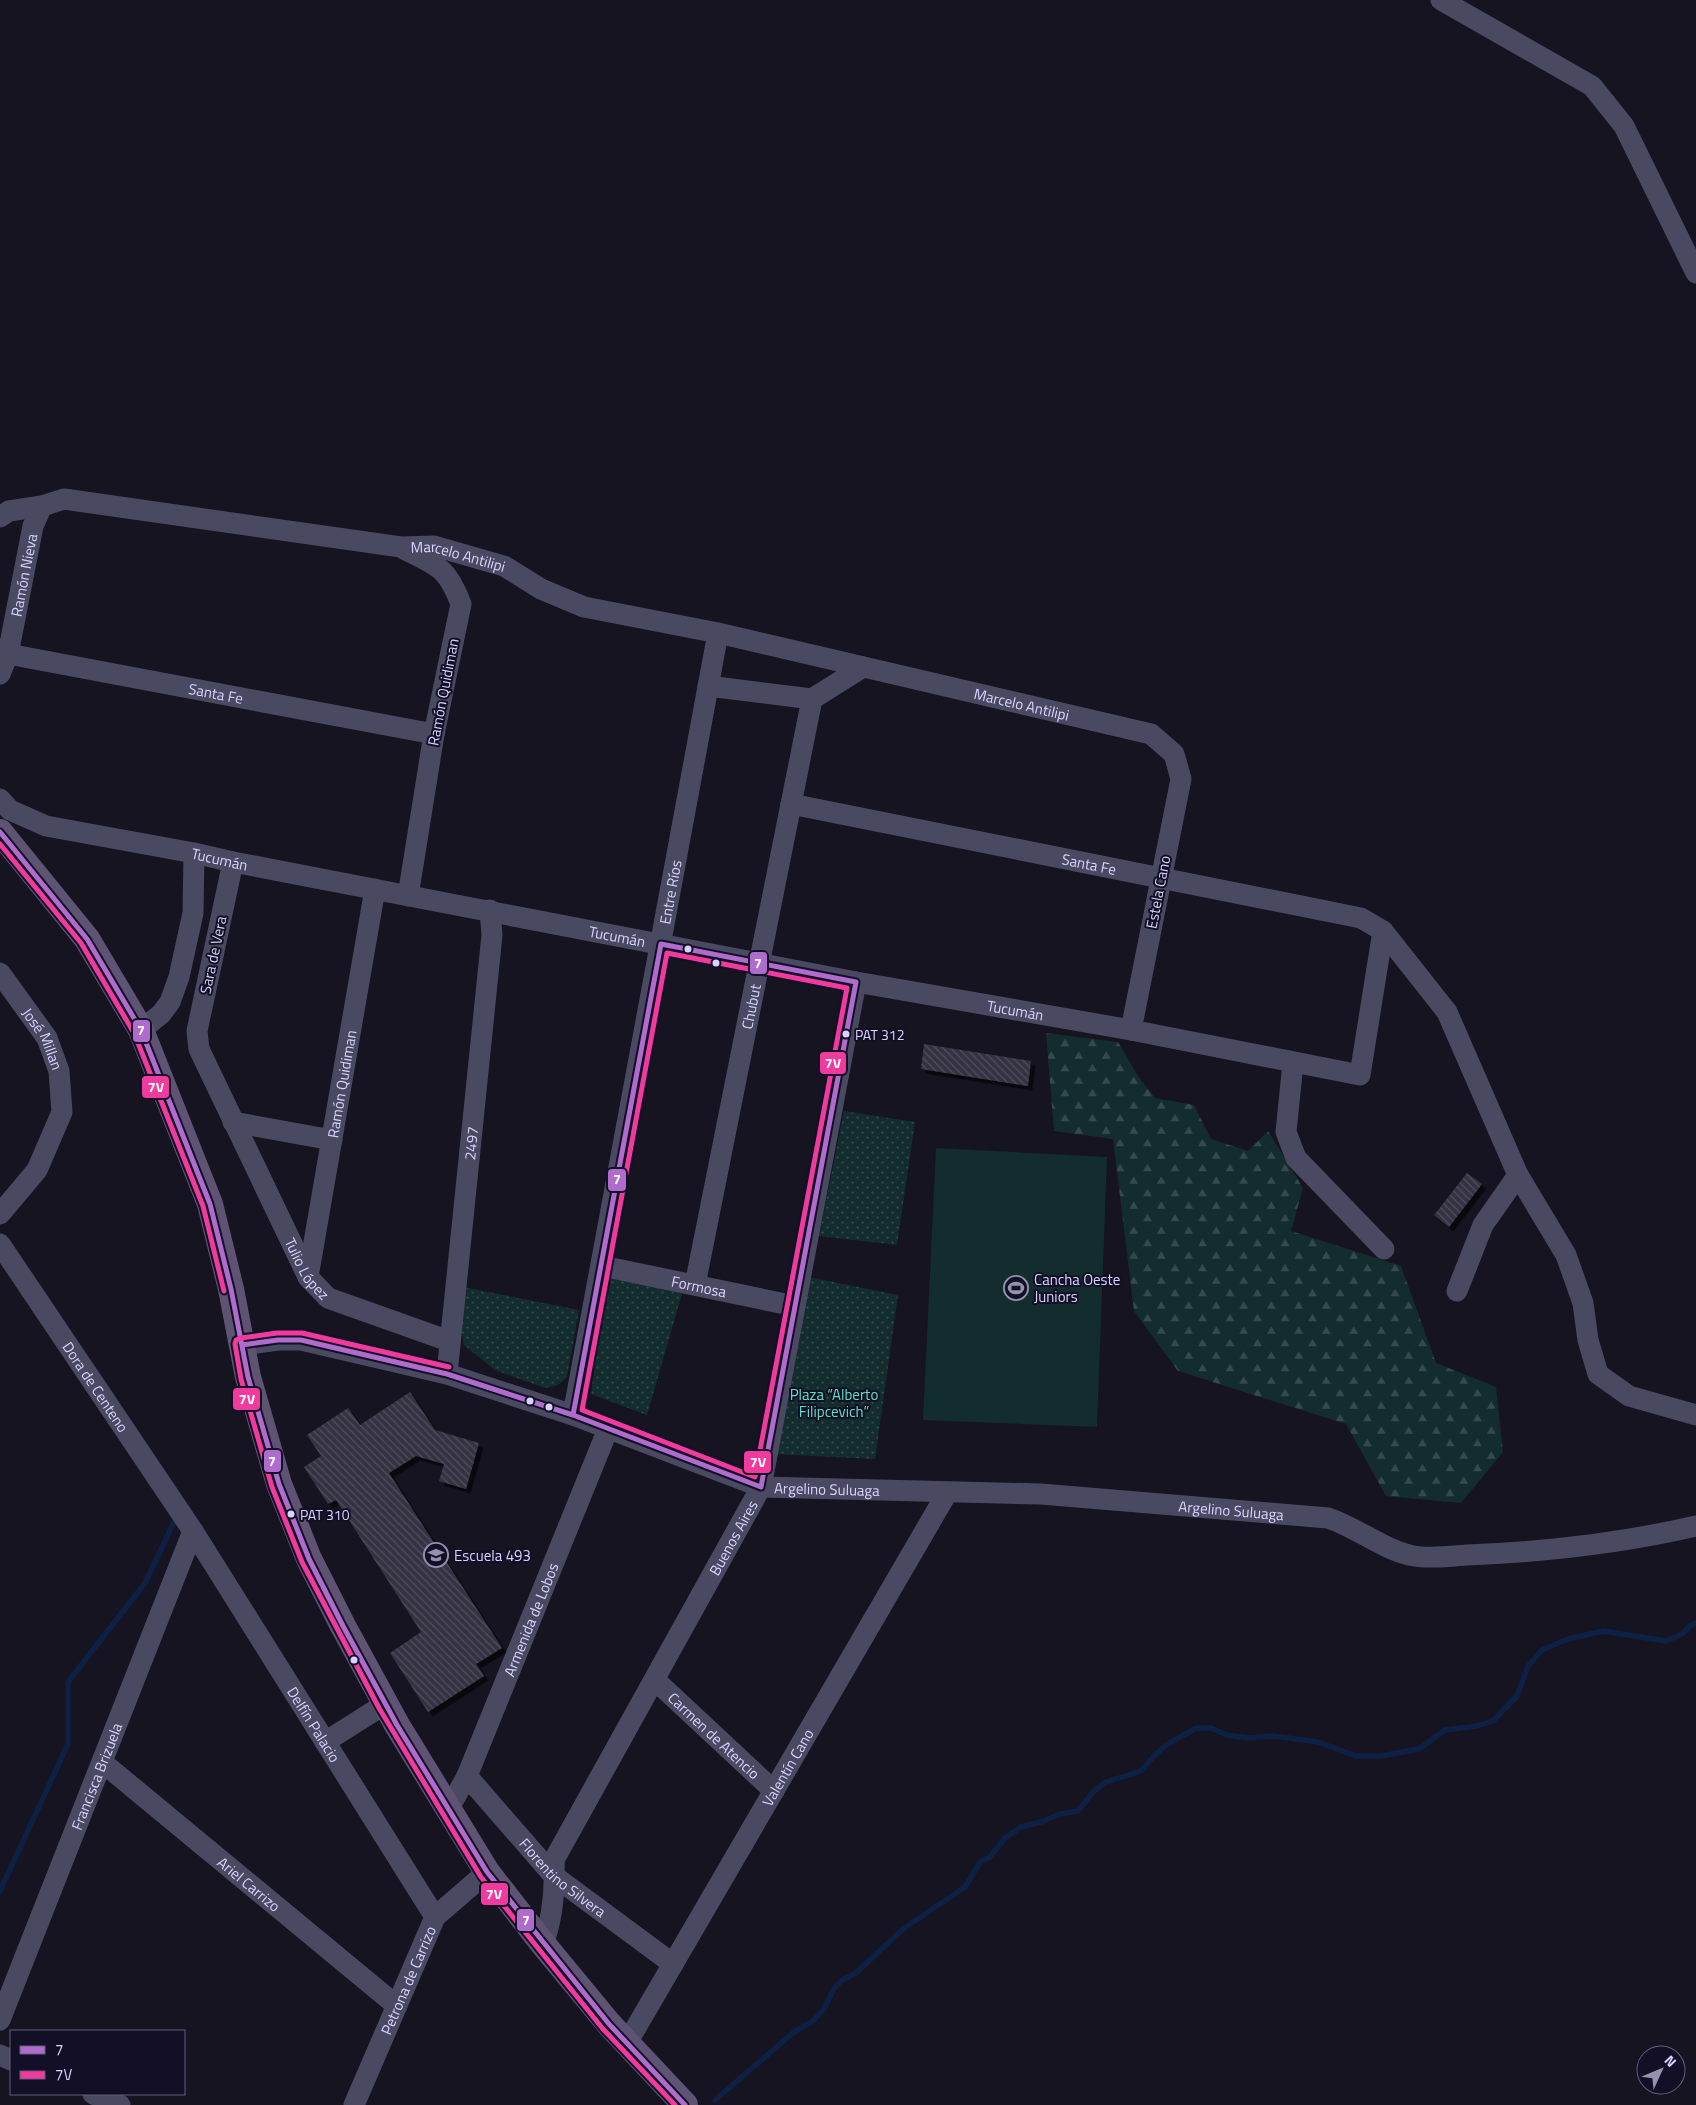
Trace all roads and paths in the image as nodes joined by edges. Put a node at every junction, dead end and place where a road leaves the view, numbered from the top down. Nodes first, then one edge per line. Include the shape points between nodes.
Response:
1 (1441, 0) edge
2 (1696, 274) edge
3 (42, 506) junction
4 (0, 517) edge
5 (401, 547) junction
6 (718, 633) junction
7 (4, 652) edge
8 (863, 667) junction
9 (0, 674) edge
10 (708, 686) junction
11 (812, 699) junction
12 (434, 734) junction
13 (1174, 754) joint
14 (0, 800) edge
15 (791, 804) junction
16 (0, 832) edge
17 (194, 853) junction
18 (233, 862) junction
19 (1161, 878) junction
20 (375, 890) junction
21 (408, 896) junction
22 (490, 910) junction
23 (1383, 931) junction
24 (661, 944) junction
25 (760, 963) junction
26 (0, 973) edge
27 (856, 982) junction
28 (141, 1030) junction
29 (1131, 1030) junction
30 (199, 1049) joint
31 (1293, 1063) junction
32 (233, 1122) junction
33 (332, 1140) junction
34 (1518, 1175) junction
35 (0, 1214) edge
36 (0, 1244) edge
37 (1384, 1249) dead end
38 (602, 1266) junction
39 (308, 1277) junction
40 (695, 1285) junction
41 (1457, 1291) dead end
42 (795, 1306) junction
43 (449, 1341) junction
44 (242, 1345) junction
45 (447, 1374) junction
46 (573, 1415) junction
47 (1696, 1415) edge
48 (608, 1428) junction
49 (761, 1487) junction
50 (947, 1493) junction
51 (1696, 1526) edge
52 (193, 1531) junction
53 (655, 1680) junction
54 (385, 1704) junction
55 (326, 1742) junction
56 (102, 1762) junction
57 (467, 1776) junction
58 (774, 1791) junction
59 (448, 1810) junction
60 (487, 1872) junction
61 (554, 1876) junction
62 (435, 1917) junction
63 (543, 1944) junction
64 (673, 1964) junction
65 (397, 2006) junction
66 (0, 2020) edge
67 (627, 2043) junction
68 (95, 2095) edge
69 (120, 2105) edge
70 (354, 2105) edge
71 (685, 2105) edge

1 - 2 street via 1592,86 1624,126
3 - 4 street, Marcelo Antilipi via 9,511
3 - 5 street, Marcelo Antilipi via 64,499
3 - 7 street, Ramón Nieva via 33,526
5 - 6 street, Marcelo Antilipi via 434,546 462,553 504,566 541,589 584,607
5 - 12 street, Ramón Quidiman via 439,566 454,585 461,604
6 - 8 street, Marcelo Antilipi
6 - 10 street, Entre Ríos
7 - 9 street, Ramón Nieva
7 - 12 street, Santa Fe
8 - 11 street
8 - 13 street, Marcelo Antilipi via 1151,734
10 - 11 street
10 - 24 street, Entre Ríos
11 - 15 street, Chubut
12 - 21 street, Ramón Quidiman
13 - 19 street, Estela Cano via 1181,778
14 - 17 street, Tucumán via 10,810 46,826
15 - 19 street, Santa Fe
15 - 25 street, Chubut
16 - 28 main road via 87,939
17 - 18 street, Tucumán
17 - 28 street via 193,914 180,977 166,1008
18 - 20 street, Tucumán
18 - 30 street, Sara de Vera via 197,1031
19 - 23 street, Santa Fe via 1361,918
19 - 29 street, Estela Cano
20 - 21 street, Tucumán
20 - 33 street, Ramón Quidiman
21 - 22 street, Tucumán
22 - 24 street, Tucumán
22 - 43 street, 2497 via 492,935
23 - 31 street, Tucumán via 1360,1075
23 - 34 street via 1447,1012
24 - 25 street, Tucumán
24 - 38 street, Entre Ríos
25 - 27 street, Tucumán
25 - 40 street, Chubut
26 - 35 street, José Millan via 47,1038 59,1071 62,1112 37,1170
27 - 29 street, Tucumán
27 - 42 street, Buenos Aires
28 - 44 main road via 210,1204
29 - 31 street, Tucumán
30 - 32 street, Tulio López
31 - 37 street via 1286,1132 1296,1158
32 - 33 street
32 - 39 street, Tulio López
33 - 39 street, Ramón Quidiman
34 - 41 street via 1483,1226
34 - 47 street via 1566,1255 1583,1303 1588,1340 1598,1374 1629,1396
36 - 52 street, Dora de Centeno
38 - 40 street, Formosa
38 - 46 street, Entre Ríos
39 - 43 street, Tulio López via 328,1298
40 - 42 street, Formosa
42 - 49 street, Buenos Aires
43 - 45 street, 2497
44 - 45 street, Argelino Suluaga via 300,1340
44 - 54 main road via 248,1378 279,1484 309,1559
45 - 46 street, Argelino Suluaga
46 - 48 street, Argelino Suluaga
48 - 49 street, Argelino Suluaga
48 - 57 street, Armenida de Lobos
49 - 50 street, Argelino Suluaga
49 - 53 street, Buenos Aires
50 - 51 street, Argelino Suluaga via 1041,1494 1328,1518 1400,1553 1417,1557 1505,1554 1654,1536
50 - 58 street, Valentín Cano
52 - 55 street, Delfín Palacio
52 - 56 street, Francisca Brizuela
53 - 58 street, Carmen de Atencio
53 - 61 street, Buenos Aires via 554,1860
54 - 55 street
54 - 59 main road
55 - 62 street, Delfín Palacio
56 - 65 street, Ariel Carrizo
56 - 66 street, Francisca Brizuela
57 - 59 street, Armenida de Lobos
57 - 61 street, Florentino Silvera
58 - 64 street, Valentín Cano
59 - 60 main road
60 - 62 street, Petrona de Carrizo
60 - 63 main road
61 - 63 street, Buenos Aires via 549,1929
61 - 64 street, Florentino Silvera
62 - 65 street, Petrona de Carrizo
63 - 67 main road
64 - 67 street, Valentín Cano
65 - 70 street, Petrona de Carrizo
67 - 71 main road
68 - 69 street

